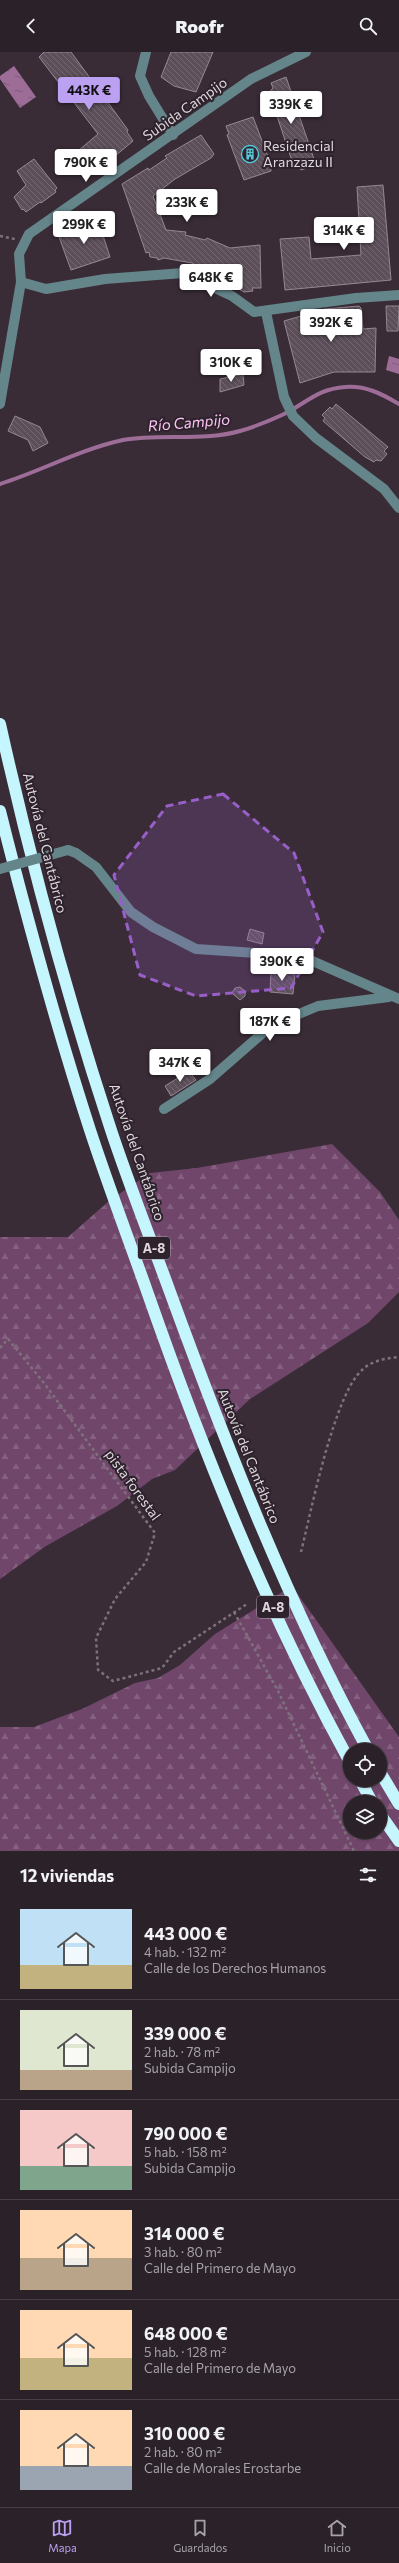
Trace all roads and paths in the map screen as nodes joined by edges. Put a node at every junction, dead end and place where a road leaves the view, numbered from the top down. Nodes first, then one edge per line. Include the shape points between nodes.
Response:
1 (146, 52) edge
2 (306, 52) edge
3 (173, 134) junction
4 (0, 236) edge
5 (25, 241) junction
6 (20, 282) junction
7 (399, 294) edge
8 (266, 312) junction
9 (0, 404) edge
10 (399, 508) edge
11 (0, 724) edge
12 (0, 811) edge
13 (0, 869) edge
14 (394, 998) edge
15 (164, 1110) dead end
16 (0, 1348) edge
17 (399, 1357) edge
18 (301, 1552) dead end
19 (247, 1604) dead end
20 (234, 1612) junction
21 (364, 1743) edge
22 (343, 1749) edge
23 (387, 1784) edge
24 (399, 1804) edge
25 (387, 1824) edge
26 (399, 1841) edge
27 (354, 1851) edge

1 - 3 street via 140,76 149,96
2 - 3 street, Subida Campijo via 251,79
3 - 5 street, Subida Campijo via 29,234
4 - 5 path
5 - 6 street, Subida Campijo via 19,254
6 - 8 street via 46,289 105,279 183,273 232,296 254,312
6 - 9 street, Subida Campijo
7 - 8 street
8 - 10 street via 284,397 293,416 316,438 384,489
11 - 21 highway, Autovía del Cantábrico / A-8 via 67,984 110,1127 212,1407 251,1503 295,1604 340,1699
12 - 22 highway, A-8 via 47,990 91,1132 189,1409 275,1612 320,1708
13 - 14 street, bridge via 68,850 76,852 96,866 131,912 153,927 196,949 301,956
14 - 15 street via 318,1006 289,1018 265,1031 210,1079
16 - 20 path, pista forestal via 8,1340 44,1383 155,1533 146,1562 115,1599 96,1638 98,1670 114,1681 162,1668 174,1652
17 - 18 path via 373,1362 361,1370 346,1396 330,1437
19 - 20 path
20 - 27 path via 278,1691
23 - 24 highway
25 - 26 highway

